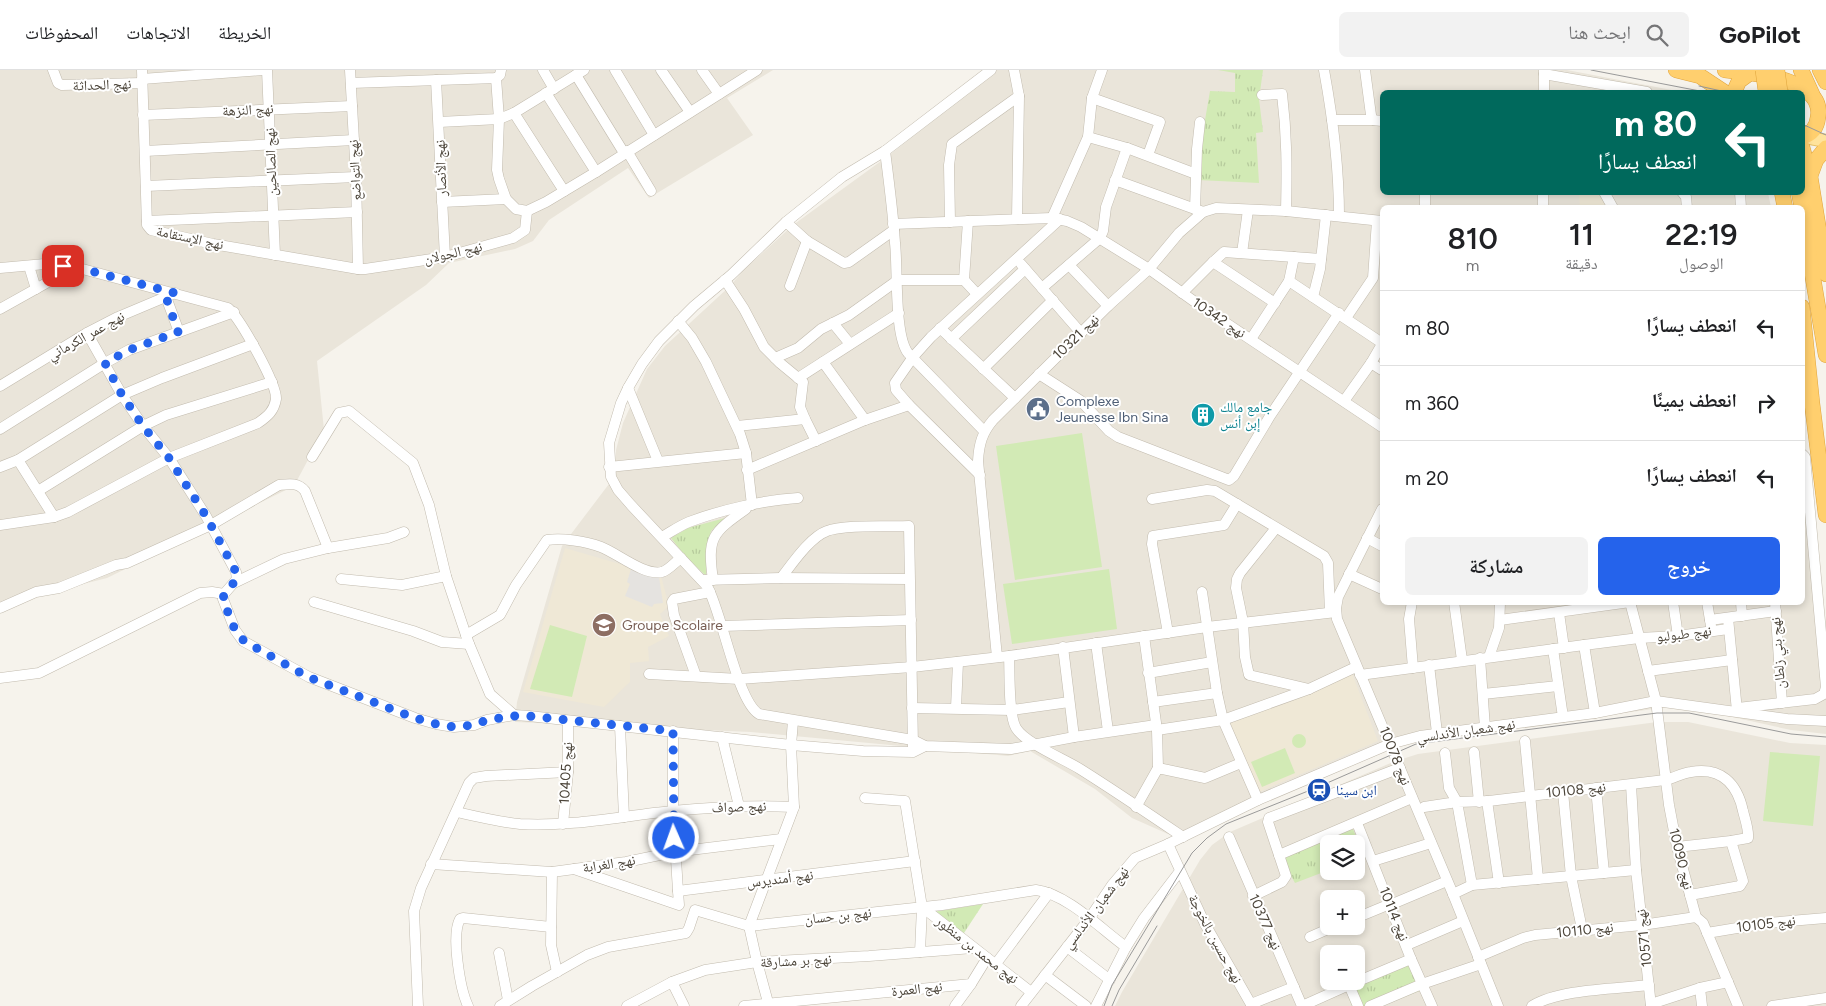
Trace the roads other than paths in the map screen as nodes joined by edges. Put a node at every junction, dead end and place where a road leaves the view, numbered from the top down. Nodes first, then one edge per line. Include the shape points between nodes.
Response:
1 (53, 70) edge
2 (263, 70) edge
3 (267, 70) edge
4 (350, 70) edge
5 (543, 70) edge
6 (615, 70) edge
7 (661, 70) edge
8 (702, 70) edge
9 (757, 70) edge
10 (991, 70) edge
11 (1014, 70) edge
12 (1102, 70) edge
13 (1324, 70) edge
14 (1365, 70) edge
15 (1676, 70) edge
16 (1801, 70) edge
17 (1820, 70) edge
18 (582, 71) edge
19 (1544, 72) edge
20 (745, 73) edge
21 (499, 74) edge
22 (1746, 76) edge
23 (142, 77) edge
24 (436, 80) junction
25 (1826, 82) edge
26 (351, 83) junction
27 (1544, 90) edge
28 (1638, 90) edge
29 (1764, 90) edge
30 (1776, 90) edge
31 (1803, 90) edge
32 (550, 91) junction
33 (1805, 92) edge
34 (719, 94) junction
35 (1262, 95) dead end
36 (1019, 96) junction
37 (1092, 98) junction
38 (1819, 105) edge
39 (352, 106) junction
40 (269, 109) junction
41 (690, 112) junction
42 (514, 113) junction
43 (143, 115) junction
44 (499, 119) junction
45 (1332, 120) junction
46 (1378, 120) edge
47 (439, 122) junction
48 (1200, 122) dead end
49 (654, 135) junction
50 (1088, 138) junction
51 (1805, 138) edge
52 (354, 140) junction
53 (1805, 140) edge
54 (1826, 141) edge
55 (270, 144) junction
56 (1127, 148) junction
57 (1826, 148) edge
58 (1805, 150) edge
59 (145, 151) junction
60 (885, 151) junction
61 (625, 152) junction
62 (1148, 156) junction
63 (596, 172) junction
64 (1196, 174) junction
65 (1810, 176) junction
66 (356, 177) junction
67 (271, 179) junction
68 (1115, 180) junction
69 (146, 186) junction
70 (564, 191) junction
71 (651, 192) dead end
72 (506, 199) junction
73 (442, 202) junction
74 (527, 210) junction
75 (1248, 210) junction
76 (1199, 211) junction
77 (1286, 211) junction
78 (357, 212) junction
79 (1326, 215) junction
80 (273, 216) junction
81 (1339, 216) junction
82 (1056, 218) junction
83 (1017, 219) junction
84 (147, 221) junction
85 (968, 221) junction
86 (1380, 221) edge
87 (786, 222) junction
88 (950, 222) junction
89 (894, 227) junction
90 (1805, 230) edge
91 (1100, 238) junction
92 (807, 240) junction
93 (1242, 253) junction
94 (275, 255) junction
95 (445, 257) junction
96 (1294, 257) junction
97 (1017, 259) junction
98 (1321, 259) junction
99 (1212, 262) junction
100 (1069, 265) junction
101 (29, 266) junction
102 (75, 267) junction
103 (0, 268) edge
104 (358, 269) junction
105 (1025, 269) junction
106 (1149, 269) junction
107 (1826, 274) edge
108 (725, 280) junction
109 (898, 280) junction
110 (964, 280) junction
111 (1289, 281) junction
112 (790, 286) dead end
113 (1042, 288) junction
114 (36, 289) junction
115 (1182, 293) junction
116 (977, 294) junction
117 (170, 295) junction
118 (1314, 297) junction
119 (1053, 300) junction
120 (1276, 303) junction
121 (1108, 306) junction
122 (0, 309) edge
123 (234, 312) junction
124 (899, 313) junction
125 (1342, 316) junction
126 (678, 321) junction
127 (833, 324) junction
128 (940, 328) junction
129 (1805, 330) edge
130 (178, 332) junction
131 (86, 333) junction
132 (1081, 333) junction
133 (951, 339) junction
134 (1251, 340) junction
135 (1380, 343) edge
136 (252, 344) junction
137 (850, 344) junction
138 (1380, 347) edge
139 (1826, 355) edge
140 (913, 357) junction
141 (775, 358) junction
142 (823, 362) junction
143 (105, 363) junction
144 (1371, 363) junction
145 (1380, 369) edge
146 (983, 370) junction
147 (1300, 371) junction
148 (1039, 374) junction
149 (798, 378) junction
150 (272, 382) junction
151 (0, 386) edge
152 (628, 388) junction
153 (122, 395) junction
154 (1015, 398) junction
155 (1344, 401) junction
156 (909, 405) junction
157 (804, 418) junction
158 (865, 420) junction
159 (143, 426) junction
160 (737, 426) junction
161 (1380, 426) edge
162 (0, 429) edge
163 (984, 431) junction
164 (816, 441) junction
165 (746, 453) junction
166 (1805, 457) edge
167 (169, 458) junction
168 (312, 458) dead end
169 (18, 460) junction
170 (658, 461) junction
171 (0, 467) edge
172 (609, 467) junction
173 (747, 470) junction
174 (980, 475) junction
175 (38, 491) junction
176 (798, 498) dead end
177 (1152, 499) dead end
178 (1237, 504) junction
179 (752, 505) junction
180 (1380, 513) edge
181 (1826, 515) edge
182 (54, 517) junction
183 (211, 524) junction
184 (0, 525) edge
185 (1276, 528) junction
186 (404, 532) dead end
187 (662, 537) junction
188 (1367, 538) junction
189 (1380, 545) edge
190 (328, 548) junction
191 (680, 558) junction
192 (1349, 574) junction
193 (446, 576) junction
194 (781, 578) junction
195 (909, 578) junction
196 (341, 579) dead end
197 (702, 580) junction
198 (713, 580) junction
199 (236, 582) junction
200 (1380, 588) edge
201 (710, 592) junction
202 (1202, 592) dead end
203 (224, 594) junction
204 (314, 602) dead end
205 (1412, 605) edge
206 (1454, 605) edge
207 (1500, 605) edge
208 (1631, 605) edge
209 (1673, 605) edge
210 (1708, 605) edge
211 (1741, 605) edge
212 (1584, 606) edge
213 (1775, 607) edge
214 (0, 608) edge
215 (1333, 612) junction
216 (1559, 613) junction
217 (1742, 616) junction
218 (1728, 618) junction
219 (911, 620) junction
220 (1500, 620) junction
221 (1710, 620) junction
222 (1243, 622) junction
223 (722, 626) junction
224 (1207, 627) junction
225 (1728, 629) junction
226 (1711, 631) junction
227 (1168, 632) junction
228 (1144, 636) junction
229 (1678, 636) junction
230 (1639, 638) junction
231 (468, 640) junction
232 (1096, 642) junction
233 (1584, 645) junction
234 (1063, 647) junction
235 (1558, 648) junction
236 (1009, 656) junction
237 (997, 657) junction
238 (1484, 658) junction
239 (1462, 660) junction
240 (1732, 660) junction
241 (958, 662) junction
242 (1212, 662) junction
243 (1429, 665) junction
244 (912, 667) junction
245 (1412, 668) junction
246 (1358, 671) junction
247 (1648, 671) junction
248 (1148, 672) junction
249 (649, 674) dead end
250 (696, 676) junction
251 (0, 678) edge
252 (739, 679) junction
253 (1558, 686) junction
254 (1309, 689) junction
255 (1217, 693) junction
256 (1483, 694) junction
257 (1656, 701) junction
258 (1069, 702) junction
259 (1153, 702) junction
260 (1782, 703) junction
261 (912, 708) junction
262 (956, 708) junction
263 (1012, 710) junction
264 (1737, 710) junction
265 (1595, 714) junction
266 (514, 716) junction
267 (1563, 718) junction
268 (1224, 720) junction
269 (568, 721) junction
270 (794, 721) junction
271 (1826, 721) edge
272 (620, 726) junction
273 (1157, 727) junction
274 (1485, 728) junction
275 (673, 731) junction
276 (1108, 731) junction
277 (1437, 734) junction
278 (722, 737) junction
279 (1074, 737) junction
280 (913, 740) junction
281 (1525, 741) dead end
282 (1036, 744) junction
283 (1390, 744) junction
284 (791, 745) junction
285 (925, 746) junction
286 (913, 752) junction
287 (1474, 752) dead end
288 (1445, 754) dead end
289 (1241, 763) junction
290 (1158, 768) junction
291 (1400, 768) junction
292 (568, 772) junction
293 (1665, 780) junction
294 (1631, 785) junction
295 (1596, 788) junction
296 (1563, 792) junction
297 (1530, 795) junction
298 (865, 798) dead end
299 (1412, 798) junction
300 (1258, 800) junction
301 (1483, 801) junction
302 (1457, 802) junction
303 (1132, 804) junction
304 (739, 806) junction
305 (794, 807) junction
306 (1424, 807) dead end
307 (673, 811) junction
308 (457, 812) junction
309 (624, 817) junction
310 (1357, 822) junction
311 (563, 824) junction
312 (1183, 837) junction
313 (1229, 838) dead end
314 (781, 839) junction
315 (1731, 841) junction
316 (1431, 843) junction
317 (1168, 844) junction
318 (1677, 847) junction
319 (674, 852) junction
320 (1279, 855) junction
321 (915, 861) junction
322 (1373, 861) junction
323 (431, 864) junction
324 (574, 869) junction
325 (1636, 870) junction
326 (1180, 871) junction
327 (552, 872) junction
328 (1604, 872) junction
329 (1571, 876) junction
330 (1538, 879) junction
331 (767, 880) junction
332 (1447, 881) junction
333 (1499, 883) junction
334 (1472, 885) junction
335 (678, 891) junction
336 (1049, 893) junction
337 (1453, 894) junction
338 (1690, 895) junction
339 (1253, 896) junction
340 (1390, 904) junction
341 (679, 905) junction
342 (922, 907) junction
343 (695, 910) junction
344 (1365, 914) edge
345 (1696, 917) junction
346 (1826, 918) edge
347 (1089, 919) junction
348 (1463, 921) junction
349 (1642, 924) junction
350 (750, 926) junction
351 (552, 927) junction
352 (1582, 929) junction
353 (1320, 932) edge
354 (1707, 933) junction
355 (1310, 936) dead end
356 (1407, 945) junction
357 (1067, 947) junction
358 (1126, 947) junction
359 (973, 948) junction
360 (920, 952) junction
361 (499, 953) dead end
362 (1412, 960) junction
363 (1480, 960) junction
364 (757, 962) junction
365 (991, 962) junction
366 (557, 972) junction
367 (1045, 975) junction
368 (1365, 979) edge
369 (1110, 980) junction
370 (672, 982) junction
371 (1728, 982) junction
372 (971, 984) junction
373 (1422, 984) junction
374 (1649, 985) junction
375 (1294, 988) junction
376 (1700, 988) junction
377 (1338, 990) edge
378 (1351, 990) edge
379 (1031, 992) junction
380 (1826, 998) edge
381 (504, 1003) edge
382 (768, 1004) edge
383 (1251, 1005) edge
384 (1651, 1005) edge
385 (418, 1006) edge
386 (468, 1006) edge
387 (627, 1006) edge
388 (684, 1006) edge
389 (744, 1006) edge
390 (955, 1006) edge
391 (1021, 1006) edge
392 (1086, 1006) edge
393 (1096, 1006) edge
394 (1302, 1006) edge
395 (1358, 1006) edge
396 (1370, 1006) edge
397 (1432, 1006) edge
398 (1498, 1006) edge
399 (1532, 1006) edge
400 (1702, 1006) edge
401 (1738, 1006) edge
402 (1772, 1006) edge

1 - 23 street, نهج الحداثة via 62,86
2 - 23 street, نهج الحداثة
3 - 40 street, نهج الصالحين
4 - 26 street, نهج التواضع
5 - 32 street
6 - 49 street
7 - 41 street
8 - 34 street
9 - 20 street
10 - 60 street
11 - 36 street
12 - 37 street
13 - 45 street
14 - 46 street via 1371,115
15 - 22 highway via 1700,76
16 - 38 highway
17 - 25 highway
18 - 32 street
18 - 61 street
19 - 27 street
19 - 28 street
20 - 34 street
21 - 24 street
21 - 44 street
22 - 29 highway, bridge
22 - 30 highway, bridge
22 - 31 highway
23 - 43 street, نهج الإستقامة
24 - 26 street
24 - 47 street, نهج الأنصار
26 - 39 street, نهج التواضع
32 - 42 street
32 - 63 street
33 - 38 highway
34 - 41 street
35 - 77 street via 1282,94 1287,133
36 - 83 street
36 - 88 street via 952,144
37 - 50 street
37 - 62 street via 1160,122
38 - 51 highway via 1814,129
39 - 40 street, نهج النزهة
39 - 52 street, نهج التواضع
40 - 43 street, نهج النزهة
40 - 55 street, نهج الصالحين
41 - 49 street
42 - 44 street
42 - 70 street
43 - 59 street, نهج الإستقامة
44 - 47 street
44 - 72 street via 497,170
45 - 46 street
45 - 81 street
47 - 73 street, نهج الأنصار
48 - 64 street
49 - 61 street
50 - 56 street
50 - 82 street
52 - 55 street
52 - 66 street, نهج التواضع
53 - 54 main road
55 - 59 street
55 - 67 street, نهج الصالحين
56 - 62 street
56 - 68 street
57 - 65 highway via 1816,160
58 - 65 highway
59 - 69 street, نهج الإستقامة
60 - 87 street via 842,178
60 - 89 street
61 - 63 street
61 - 71 street
62 - 64 street
63 - 70 street
64 - 76 street
65 - 107 highway
66 - 67 street
66 - 78 street, نهج التواضع
67 - 69 street
67 - 80 street, نهج الصالحين
68 - 76 street
68 - 91 street
69 - 84 street, نهج الإستقامة
70 - 74 street
72 - 73 street
72 - 74 street via 516,209
73 - 95 street, نهج الأنصار
74 - 95 street, نهج الجولان via 526,230 520,235
75 - 76 street via 1216,208
75 - 77 street
75 - 93 street
76 - 106 street, نهج 10321
77 - 79 street
78 - 80 street
78 - 104 street, نهج التواضع
79 - 81 street
79 - 98 street
80 - 84 street
80 - 94 street, نهج الصالحين
81 - 86 street
82 - 83 street
82 - 91 street, نهج 10342
82 - 97 street
83 - 85 street
84 - 94 street, نهج الإستقامة via 151,230
85 - 88 street
85 - 110 street
86 - 125 street via 1373,278
87 - 92 street
87 - 108 street
88 - 89 street
89 - 92 street via 847,263
89 - 109 street
90 - 139 highway
91 - 100 street
91 - 106 street, نهج 10342
92 - 112 street
93 - 96 street
93 - 99 street via 1224,252
94 - 104 street, نهج الإستقامة
95 - 104 street, نهج الجولان
96 - 98 street
96 - 111 street
97 - 105 street
97 - 116 street
98 - 118 street
99 - 115 street
99 - 120 street
100 - 113 street
100 - 121 street
101 - 102 street
101 - 103 street
101 - 114 street
102 - 114 street
102 - 117 street
105 - 113 street
105 - 133 street
106 - 115 street, نهج 10342
106 - 121 street, نهج 10321
108 - 126 street
108 - 141 street via 764,347
109 - 110 street
109 - 124 street
109 - 127 street
110 - 116 street
111 - 118 street
111 - 120 street
113 - 119 street
114 - 122 street
115 - 134 street, نهج 10342
116 - 128 street
117 - 123 street via 221,304
117 - 130 street
117 - 131 street, نهج عمر الكرماني
118 - 125 street
119 - 132 street
119 - 146 street
120 - 134 street
121 - 132 street, نهج 10321
123 - 130 street
123 - 136 street
124 - 137 street
124 - 140 street via 901,339
125 - 135 street
125 - 147 street
126 - 152 street via 659,341
126 - 160 street via 706,362
127 - 137 street
127 - 141 street via 821,329 798,348
128 - 133 street
128 - 140 street
129 - 181 highway
130 - 143 street via 129,350
131 - 143 street
131 - 151 street, نهج عمر الكرماني
132 - 148 street, نهج 10321
133 - 146 street
134 - 147 street, نهج 10342
136 - 150 street
136 - 153 street
137 - 142 street
138 - 144 street
140 - 156 street via 894,385
140 - 163 street
141 - 149 street
142 - 149 street
142 - 158 street
143 - 153 street
143 - 162 street
144 - 145 street
144 - 155 street
146 - 154 street
147 - 148 street via 1229,480 1118,437 1081,400
147 - 155 street, نهج 10342
148 - 154 street, نهج 10321
149 - 157 street via 804,384 800,403
150 - 159 street via 166,415
150 - 167 street via 276,396 274,408 268,416 258,423
152 - 170 street
152 - 172 street via 609,443
153 - 159 street
153 - 169 street
154 - 163 street, نهج 10321
155 - 161 street, نهج 10342
156 - 158 street
156 - 174 street
157 - 160 street
157 - 164 street
158 - 164 street
159 - 167 street
159 - 175 street
160 - 165 street
163 - 174 street via 979,448
164 - 173 street
165 - 170 street
165 - 173 street
166 - 260 street via 1826,687 1820,697
167 - 182 street
167 - 183 street
168 - 193 street via 339,413 349,411 412,463 429,505
169 - 171 street
169 - 175 street
170 - 172 street
172 - 187 street via 618,490
173 - 179 street
174 - 237 street
175 - 182 street
176 - 179 street
177 - 178 street via 1212,490
178 - 185 street
178 - 227 street via 1224,525 1152,536
179 - 187 street via 689,522
179 - 198 street via 728,522 714,538 711,551
180 - 188 street
182 - 184 street
183 - 190 street via 278,485 297,485 305,491
183 - 199 street via 237,576
183 - 214 street via 126,563 59,588 36,592
185 - 215 street, نهج 10078 via 1327,558
185 - 222 street via 1236,579
186 - 190 street via 388,538
187 - 191 street
188 - 189 street
188 - 192 street
190 - 199 street via 284,559
191 - 197 street
191 - 231 street via 663,572 654,572 589,543 547,540 520,578 500,615
192 - 200 street
192 - 215 street
193 - 196 street via 402,585
193 - 231 street
194 - 195 street
194 - 195 street via 799,555 827,531 909,526
194 - 198 street
195 - 219 street
197 - 198 street
197 - 201 street
199 - 203 street
201 - 223 street
201 - 250 street via 673,599 672,602
202 - 224 street
203 - 251 street via 200,593 39,673
203 - 266 street via 224,606 238,636 308,677 436,724 454,727 474,725
204 - 231 street via 442,642
205 - 245 street via 1409,622
206 - 239 street
207 - 220 street
208 - 230 street, نهج 10090
209 - 229 street
210 - 221 street
211 - 217 street
212 - 216 street
213 - 217 street
213 - 260 street, نهج بني زلطان
215 - 222 street
215 - 246 street, نهج 10078
216 - 220 street
216 - 235 street
217 - 218 street
218 - 221 street
218 - 225 street
219 - 223 street
219 - 244 street
220 - 238 street
221 - 226 street
222 - 224 street
222 - 254 street via 1249,675
223 - 252 street
224 - 227 street
224 - 242 street
225 - 226 street, نهج طبولبو
225 - 240 street
226 - 229 street, نهج طبولبو
227 - 228 street
228 - 232 street
228 - 248 street
229 - 230 street, نهج طبولبو
230 - 233 street, نهج طبولبو
230 - 247 street, نهج 10090
231 - 266 street via 490,694
232 - 234 street
232 - 276 street
233 - 235 street, نهج طبولبو
233 - 265 street
234 - 236 street
234 - 258 street
235 - 238 street, نهج طبولبو
235 - 253 street
236 - 237 street
236 - 263 street
237 - 241 street
238 - 239 street, نهج طبولبو
238 - 256 street
239 - 243 street, نهج طبولبو
240 - 247 street
240 - 264 street
241 - 244 street
241 - 262 street
242 - 248 street
242 - 255 street
243 - 245 street, نهج طبولبو
243 - 277 street
244 - 252 street
244 - 261 street
245 - 246 street, نهج طبولبو
246 - 254 street, نهج طبولبو
246 - 283 street, نهج 10078
247 - 257 street, نهج 10090
248 - 259 street
249 - 250 street
250 - 252 street
252 - 270 street via 755,712
253 - 256 street
253 - 267 street
254 - 268 street, نهج طبولبو
255 - 259 street
255 - 268 street
256 - 274 street
257 - 264 street, نهج شعبان الأندلسي
257 - 265 street, نهج شعبان الأندلسي
257 - 293 street, نهج 10090
258 - 263 street
258 - 279 street
259 - 273 street
260 - 264 street
261 - 262 street
261 - 280 street
262 - 263 street
263 - 282 street via 1016,727
264 - 271 street, نهج شعبان الأندلسي via 1787,719
265 - 267 street, نهج شعبان الأندلسي
266 - 269 street
267 - 274 street, نهج شعبان الأندلسي
268 - 273 street, نهج طبولبو
268 - 289 street
269 - 272 street
269 - 292 street, نهج 10405
270 - 280 street
270 - 284 street
272 - 275 street
272 - 309 street
273 - 276 street, نهج طبولبو
273 - 290 street
274 - 277 street, نهج شعبان الأندلسي
275 - 278 street
275 - 307 street
276 - 279 street, نهج طبولبو
277 - 283 street, نهج شعبان الأندلسي
278 - 284 street
278 - 304 street
279 - 282 street, نهج طبولبو
280 - 285 street
280 - 286 street
281 - 297 street
282 - 285 street, نهج طبولبو via 1011,748
282 - 303 street
283 - 291 street, نهج 10078
283 - 300 street, نهج شعبان الأندلسي
284 - 286 street
284 - 305 street
285 - 286 street
287 - 301 street
288 - 302 street via 1449,788
289 - 290 street via 1205,778
289 - 300 street
290 - 303 street
291 - 299 street, نهج 10078
291 - 320 street via 1269,818
292 - 308 street via 474,778
292 - 311 street, نهج 10405
293 - 294 street, نهج 10108
293 - 315 street, نهج 10108 via 1702,772 1722,776 1731,782 1742,803 1749,836
293 - 318 street, نهج 10090
294 - 295 street, نهج 10108
294 - 325 street, نهج 10571
295 - 296 street, نهج 10108
295 - 328 street
296 - 297 street, نهج 10108
296 - 329 street
297 - 301 street, نهج 10108
297 - 330 street
298 - 321 street via 905,801
299 - 310 street
299 - 316 street, نهج 10078
300 - 312 street, نهج شعبان الأندلسي
301 - 302 street, نهج 10108
301 - 333 street
302 - 306 street, نهج 10108
302 - 334 street
303 - 312 street
304 - 305 street, نهج صواف
304 - 307 street, نهج صواف
305 - 314 street
307 - 309 street, نهج صواف
307 - 319 street
308 - 311 street, نهج صواف via 521,824
308 - 323 street
309 - 311 street, نهج صواف
310 - 320 street
310 - 322 street, نهج 10114
312 - 317 street, نهج شعبان الأندلسي
313 - 339 street, نهج 10377
314 - 319 street, نهج الغرابة
314 - 331 street
315 - 318 street
315 - 338 street via 1743,881 1740,886
316 - 322 street
316 - 332 street, نهج 10078
317 - 326 street, نهج حسين بالخوجة
317 - 347 street, نهج شعبان الأندلسي via 1132,862
318 - 338 street, نهج 10090
319 - 324 street, نهج الغرابة
319 - 335 street
320 - 339 street via 1286,875 1284,880
321 - 331 street, نهج أمنديرس
321 - 342 street
322 - 340 street, نهج 10114
323 - 327 street, نهج الغرابة
323 - 385 street via 413,916
324 - 327 street, نهج الغرابة
324 - 341 street
325 - 328 street
325 - 349 street, نهج 10571
326 - 358 street
326 - 383 street, نهج حسين بالخوجة via 1205,924
327 - 351 street
328 - 329 street
329 - 330 street
329 - 352 street
330 - 333 street
331 - 335 street, نهج أمنديرس
331 - 350 street
332 - 337 street, نهج 10078
332 - 340 street
333 - 334 street
334 - 337 street
335 - 341 street
336 - 342 street, نهج بن حسان via 1029,891
336 - 347 street
336 - 365 street
337 - 348 street, نهج 10078
338 - 345 street, نهج 10090
339 - 375 street, نهج 10377
340 - 344 street
340 - 356 street, نهج 10114
341 - 343 street, نهج بن حسان
342 - 350 street, نهج بن حسان
342 - 359 street, نهج محمد بن منظور
342 - 360 street
343 - 350 street, نهج بن حسان
343 - 366 street via 686,933 608,947
345 - 349 street, نهج 10110
345 - 354 street, نهج 10090
346 - 354 street, نهج 10105 via 1767,922
347 - 357 street, نهج شعبان الأندلسي
347 - 358 street
348 - 356 street
348 - 363 street, نهج 10078
349 - 352 street, نهج 10110
349 - 374 street, نهج 10571
350 - 364 street
351 - 366 street via 551,945
351 - 386 street via 460,919 457,958 460,986
352 - 363 street, نهج 10110 via 1529,936
353 - 355 street
354 - 371 street, نهج 10090
356 - 362 street, نهج 10114
357 - 367 street, نهج شعبان الأندلسي
357 - 369 street
358 - 369 street
359 - 360 street, نهج بر مشارقة
359 - 365 street, نهج محمد بن منظور
360 - 364 street, نهج بر مشارقة
361 - 381 street
362 - 368 street
362 - 373 street, نهج 10114
363 - 373 street, نهج 10110
363 - 398 street, نهج 10078
364 - 370 street, نهج بر مشارقة via 705,970
364 - 382 street
365 - 372 street
365 - 379 street, نهج محمد بن منظور
366 - 381 street
367 - 379 street, نهج شعبان الأندلسي
367 - 392 street
369 - 393 street
370 - 387 street, نهج بر مشارقة
370 - 388 street
371 - 376 street
371 - 401 street, نهج 10090
372 - 382 street, نهج العمرة
372 - 390 street
373 - 396 street, نهج 10110
373 - 397 street, نهج 10114
374 - 384 street, نهج 10571
374 - 399 street via 1560,995
375 - 383 street
375 - 394 street, نهج 10377
376 - 384 street
376 - 400 street
377 - 394 street
378 - 395 street
379 - 391 street, نهج شعبان الأندلسي
380 - 402 street
382 - 389 street, نهج العمرة

